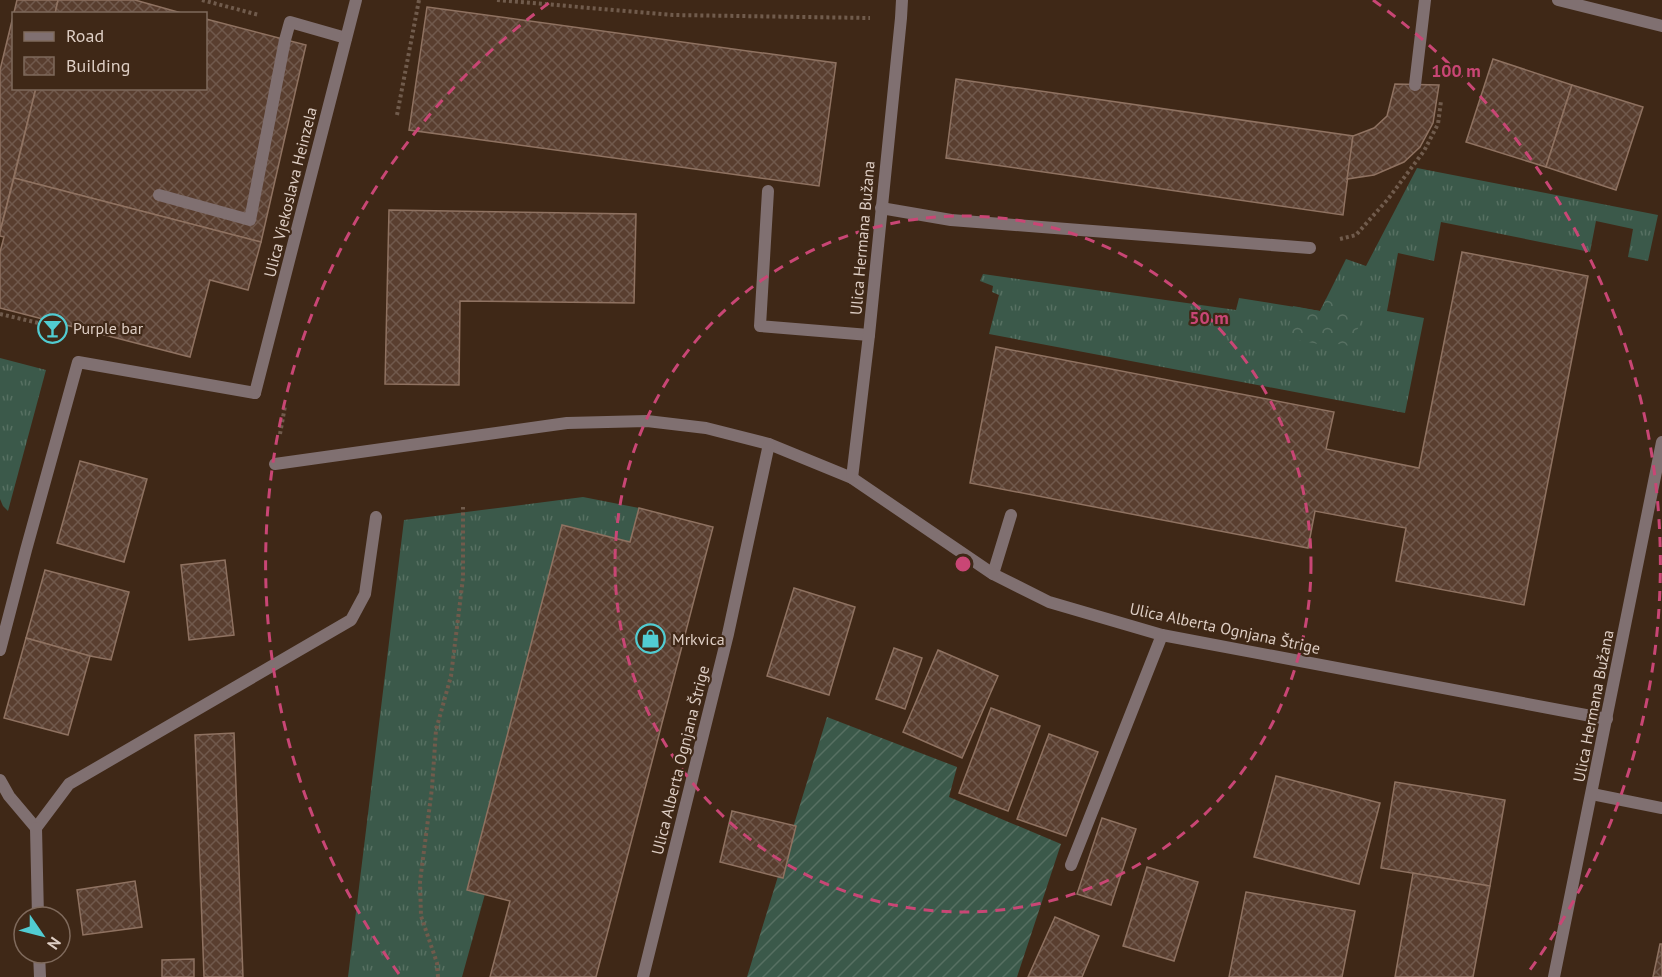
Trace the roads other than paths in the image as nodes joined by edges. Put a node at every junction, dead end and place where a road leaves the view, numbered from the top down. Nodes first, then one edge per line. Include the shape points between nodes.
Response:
1 (356, 0) edge
2 (902, 0) edge
3 (1425, 0) edge
4 (1557, 0) edge
5 (1662, 26) edge
6 (346, 38) junction
7 (1415, 85) dead end
8 (768, 191) dead end
9 (159, 195) dead end
10 (881, 208) junction
11 (1310, 248) road end
12 (869, 335) junction
13 (1662, 442) edge
14 (769, 444) junction
15 (275, 464) road end
16 (852, 478) junction
17 (1011, 515) dead end
18 (376, 517) dead end
19 (993, 574) junction
20 (1162, 635) junction
21 (0, 650) edge
22 (1607, 719) junction
23 (0, 780) edge
24 (1592, 794) junction
25 (1662, 808) edge
26 (36, 828) junction
27 (1071, 865) dead end
28 (38, 905) edge
29 (643, 977) edge
30 (1554, 977) edge

1 - 6 street, Ulica Vjekoslava Heinzela
2 - 10 street, Ulica Hermana Bužana
3 - 7 street
4 - 5 street
6 - 9 street via 290,22 250,220
6 - 21 street, Ulica Vjekoslava Heinzela via 255,393 78,362
8 - 12 street via 760,326
10 - 11 street via 951,220
10 - 12 street, Ulica Hermana Bužana
12 - 16 street, Ulica Hermana Bužana
13 - 22 street, Ulica Hermana Bužana
14 - 15 street, Ulica Alberta Ognjana Štrige via 706,428 647,421 567,423
14 - 16 street, Ulica Alberta Ognjana Štrige
14 - 29 street, Ulica Alberta Ognjana Štrige via 728,634
16 - 19 street, Ulica Alberta Ognjana Štrige
17 - 19 street
18 - 26 street via 365,594 351,620 69,784
19 - 20 street, Ulica Alberta Ognjana Štrige via 1049,602
20 - 22 street, Ulica Alberta Ognjana Štrige
20 - 27 street
22 - 24 street, Ulica Hermana Bužana
23 - 26 street
24 - 25 street
24 - 30 street, Ulica Hermana Bužana
26 - 28 street

